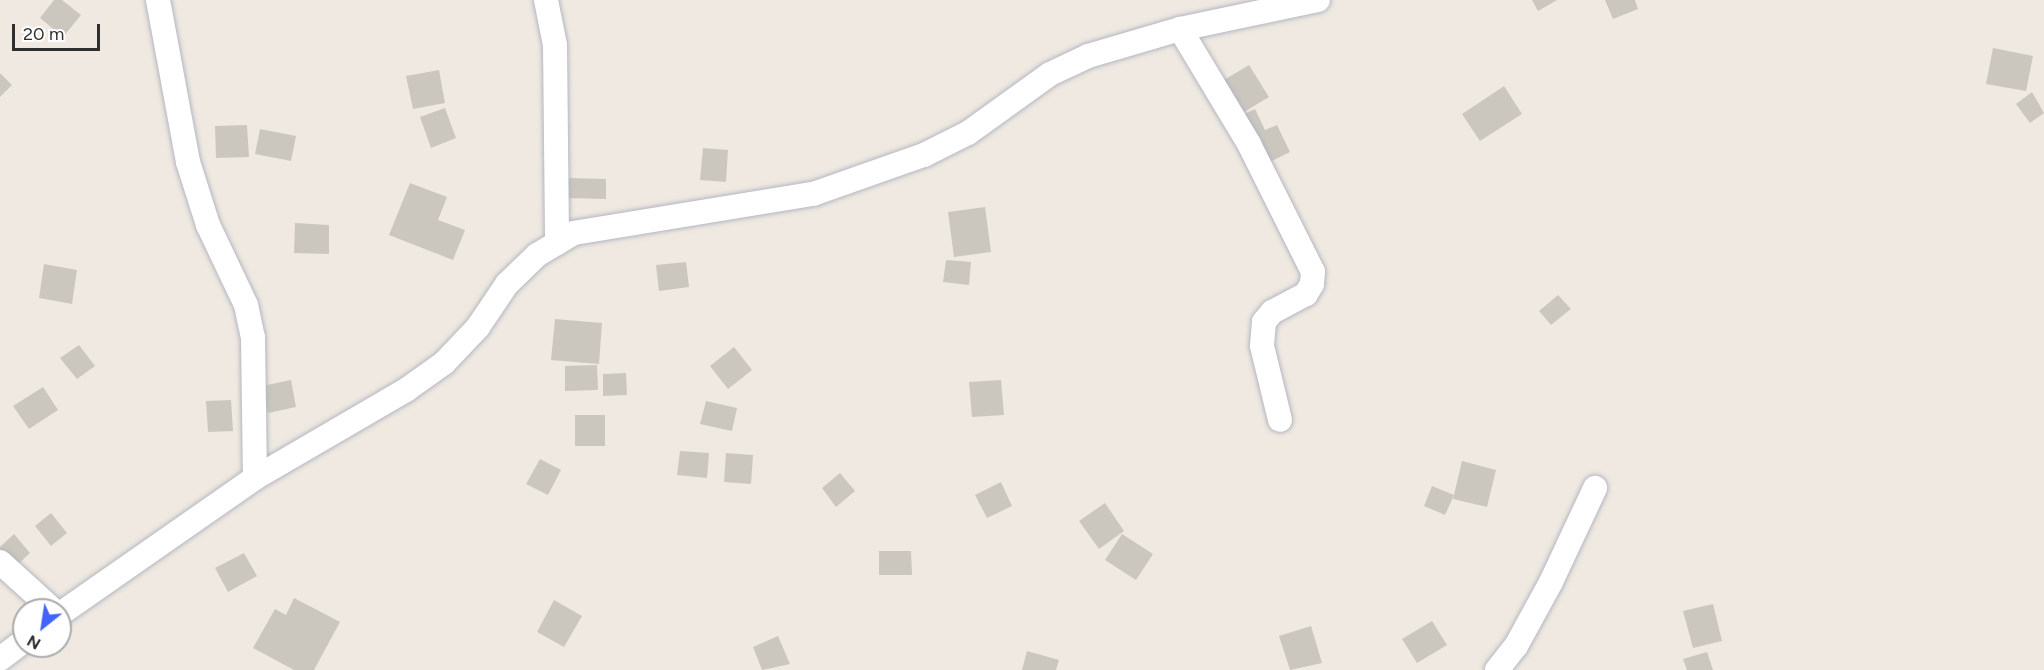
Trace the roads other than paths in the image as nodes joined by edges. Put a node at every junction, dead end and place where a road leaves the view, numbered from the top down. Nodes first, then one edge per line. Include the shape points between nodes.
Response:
1 (158, 0) edge
2 (546, 0) edge
3 (1318, 0) edge
4 (1180, 29) junction
5 (557, 243) junction
6 (1280, 420) dead end
7 (255, 478) junction
8 (1595, 488) dead end
9 (0, 562) edge
10 (40, 598) edge
11 (72, 606) edge
12 (1497, 670) edge

1 - 7 street via 188,162 208,225 246,305 253,337
2 - 5 street via 555,45
3 - 4 street
4 - 5 street via 1088,56 1050,74 968,134 860,178 763,205 574,233
4 - 6 street via 1249,144 1313,272 1306,294 1272,312 1264,322 1262,346
5 - 7 street via 537,255 507,284 478,327 444,363 406,390
7 - 11 street
8 - 12 street via 1551,582 1516,646
9 - 10 street

